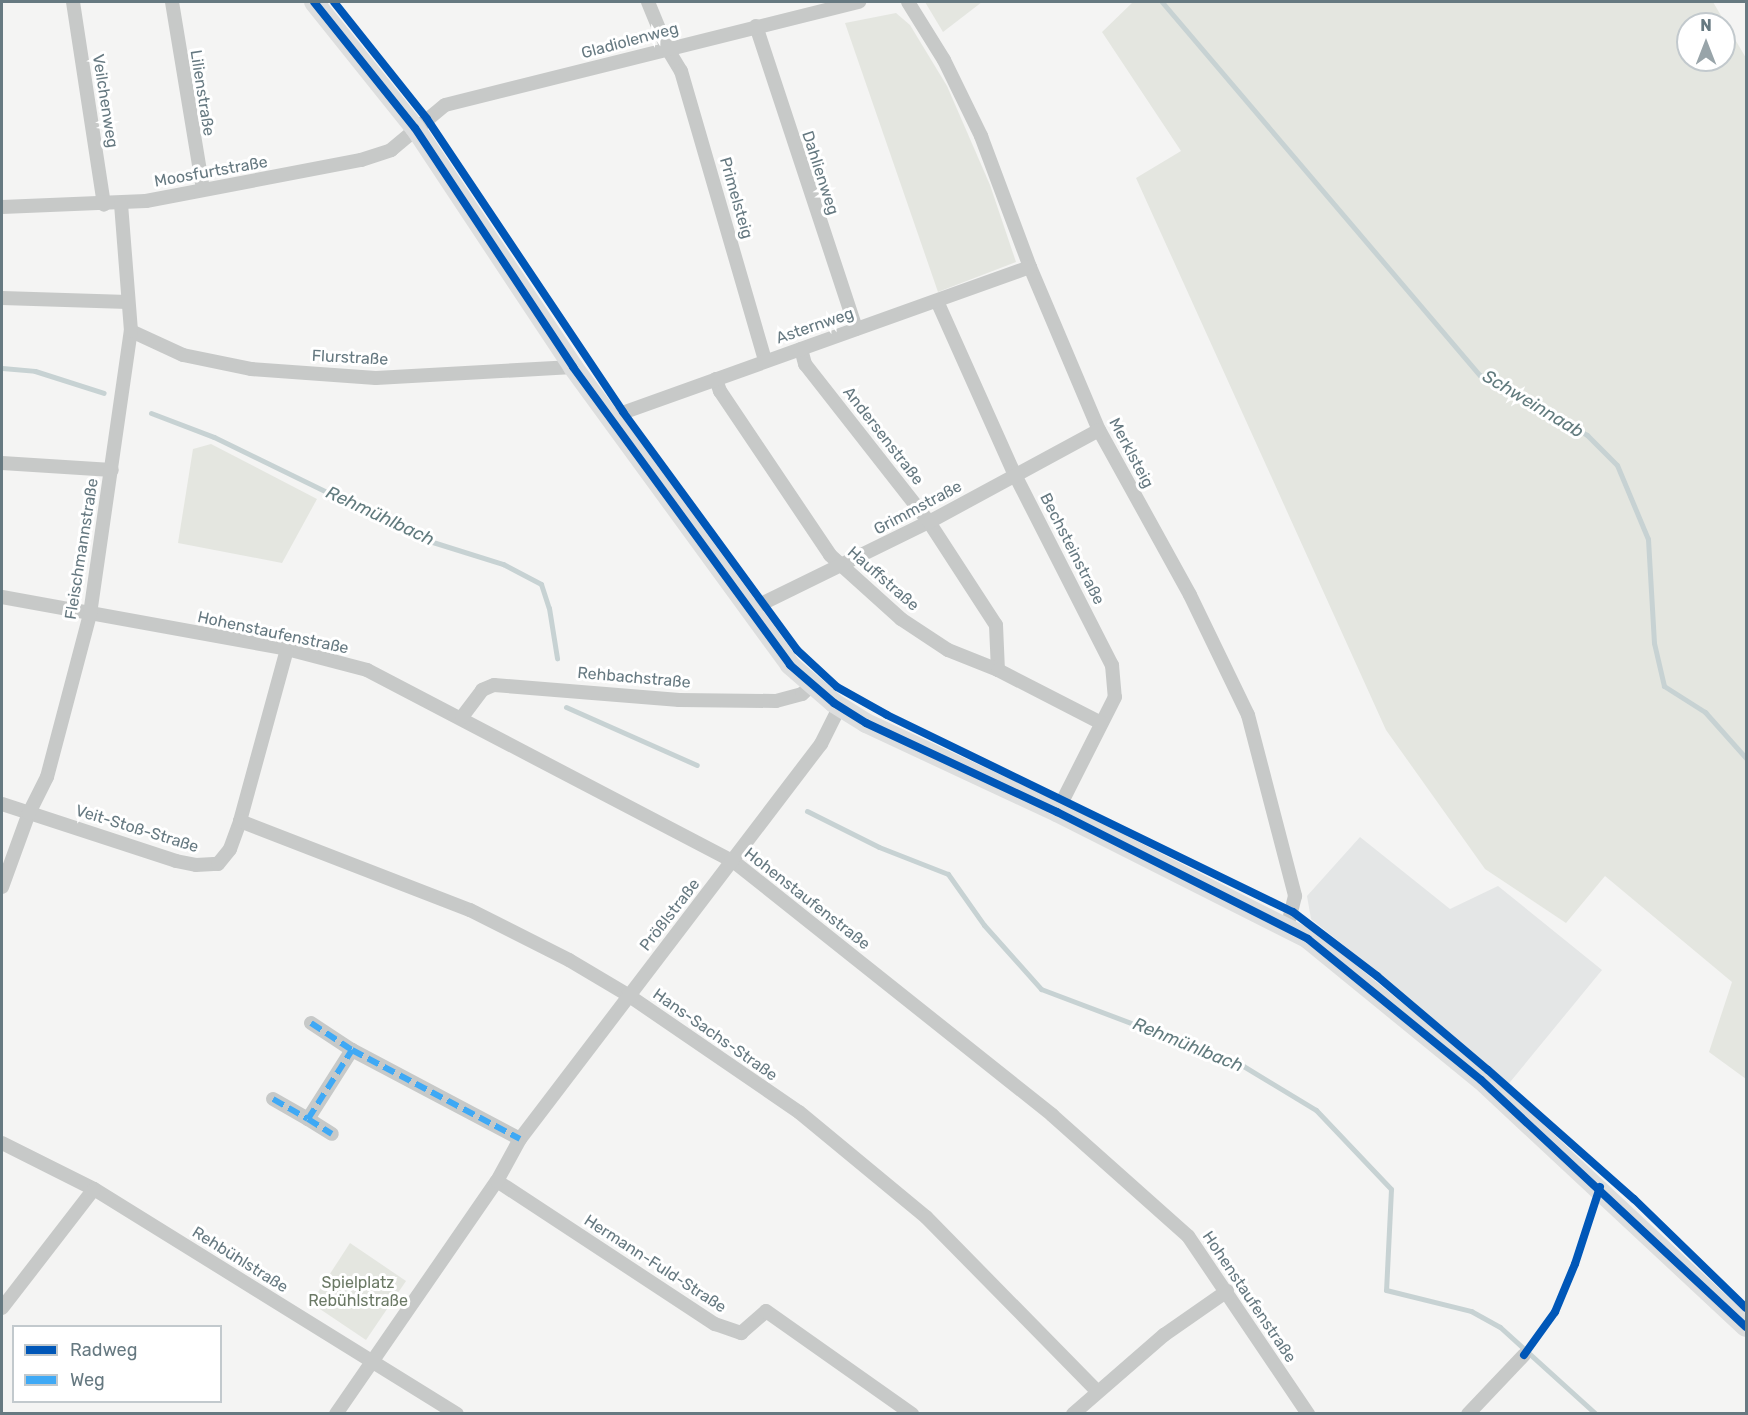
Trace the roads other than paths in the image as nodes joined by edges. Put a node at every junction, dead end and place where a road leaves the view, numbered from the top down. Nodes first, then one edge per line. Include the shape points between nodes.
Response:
1 (73, 2) edge
2 (172, 2) edge
3 (314, 2) edge
4 (648, 2) edge
5 (860, 2) edge
6 (908, 2) edge
7 (756, 26) junction
8 (667, 48) junction
9 (415, 128) junction
10 (202, 189) junction
11 (121, 204) junction
12 (104, 205) junction
13 (2, 207) edge
14 (1030, 267) junction
15 (2, 298) edge
16 (937, 301) junction
17 (128, 302) junction
18 (856, 329) junction
19 (131, 331) junction
20 (801, 350) junction
21 (765, 360) junction
22 (573, 367) junction
23 (716, 379) junction
24 (611, 417) junction
25 (1099, 430) junction
26 (2, 463) edge
27 (112, 470) junction
28 (1014, 473) junction
29 (929, 522) junction
30 (843, 565) junction
31 (2, 597) edge
32 (750, 610) junction
33 (90, 614) junction
34 (287, 649) junction
35 (998, 670) junction
36 (813, 684) junction
37 (840, 706) junction
38 (462, 717) junction
39 (1101, 723) junction
40 (2, 804) edge
41 (1057, 812) junction
42 (28, 813) junction
43 (240, 821) junction
44 (733, 861) junction
45 (2, 888) edge
46 (1287, 928) junction
47 (628, 995) junction
48 (311, 1023) dead end
49 (352, 1050) junction
50 (273, 1099) dead end
51 (308, 1119) junction
52 (332, 1134) dead end
53 (520, 1139) junction
54 (2, 1143) edge
55 (497, 1181) junction
56 (94, 1189) junction
57 (1227, 1291) junction
58 (2, 1308) edge
59 (1746, 1327) edge
60 (1524, 1355) dead end
61 (370, 1363) junction
62 (1096, 1390) junction
63 (1485, 1408) edge
64 (336, 1413) edge
65 (457, 1413) edge
66 (912, 1413) edge
67 (1073, 1413) edge
68 (1308, 1413) edge
69 (1467, 1413) edge

1 - 12 street, Veilchenweg
2 - 10 street, Lilienstraße
3 - 9 street
4 - 8 street, Primelsteig
5 - 7 street, Gladiolenweg
6 - 14 street, Merklsteig via 963,97
7 - 8 street, Gladiolenweg
7 - 18 street, Dahlienweg
8 - 9 street, Gladiolenweg via 445,105
8 - 21 street, Primelsteig via 681,70
9 - 10 street, Moosfurtstraße via 392,150 361,160
9 - 22 street
10 - 11 street, Moosfurtstraße
11 - 12 street, Moosfurtstraße
11 - 17 street, Fleischmannstraße
12 - 13 street, Moosfurtstraße
14 - 16 street, Asternweg
14 - 25 street, Merklsteig
15 - 17 street
16 - 18 street, Asternweg
16 - 28 street, Bechsteinstraße
17 - 19 street, Fleischmannstraße
18 - 20 street, Asternweg
19 - 22 street, Flurstraße via 183,355 251,369 376,378
19 - 27 street, Fleischmannstraße
20 - 21 street, Asternweg
20 - 29 street, Andersenstraße via 805,364
21 - 23 street, Asternweg
22 - 24 street
23 - 24 street, Asternweg
23 - 30 street, Hauffstraße via 768,465 830,555
24 - 32 street
25 - 28 street, Grimmstraße
25 - 46 street, Merklsteig via 1190,595 1248,715 1295,896
26 - 27 street
27 - 33 street, Fleischmannstraße
28 - 29 street, Grimmstraße
28 - 39 street, Bechsteinstraße via 1112,665 1115,697
29 - 30 street, Grimmstraße
29 - 35 street, Andersenstraße via 996,625
30 - 32 street, Grimmstraße
30 - 35 street, Hauffstraße via 901,618 948,650
31 - 33 street, Hohenstaufenstraße
32 - 36 street via 790,665
33 - 34 street, Hohenstaufenstraße
33 - 42 street, Fleischmannstraße via 47,777
34 - 38 street, Hohenstaufenstraße via 367,670
34 - 43 street, Veit-Stoß-Straße
35 - 39 street, Hauffstraße
36 - 37 street
36 - 38 street, Rehbachstraße via 802,694 776,702 679,700 494,685 482,690
37 - 41 street via 866,723
37 - 44 street, Prößlstraße via 821,744
38 - 44 street, Hohenstaufenstraße
39 - 41 street, Bechsteinstraße
40 - 42 street, Veit-Stoß-Straße
41 - 46 street
42 - 43 street, Veit-Stoß-Straße via 196,866 210,866 223,859
42 - 45 street, Fleischmannstraße
43 - 47 street, Hans-Sachs-Straße via 470,910
44 - 47 street, Prößlstraße
44 - 57 street, Hohenstaufenstraße via 1052,1115 1188,1236
46 - 59 street via 1308,939 1481,1080
47 - 53 street, Prößlstraße
47 - 62 street, Hans-Sachs-Straße via 799,1112 926,1217
48 - 49 street
49 - 51 street
49 - 53 street
50 - 51 street
51 - 52 street
53 - 55 street, Prößlstraße
54 - 56 street, Rehbühlstraße
55 - 61 street, Prößlstraße
55 - 66 street, Hermann-Fuld-Straße via 715,1324 741,1333 766,1311
56 - 58 street
56 - 61 street, Rehbühlstraße
57 - 62 street
57 - 68 street, Hohenstaufenstraße
60 - 63 street
61 - 64 street, Prößlstraße
61 - 65 street, Rehbühlstraße
62 - 67 street
63 - 69 street

